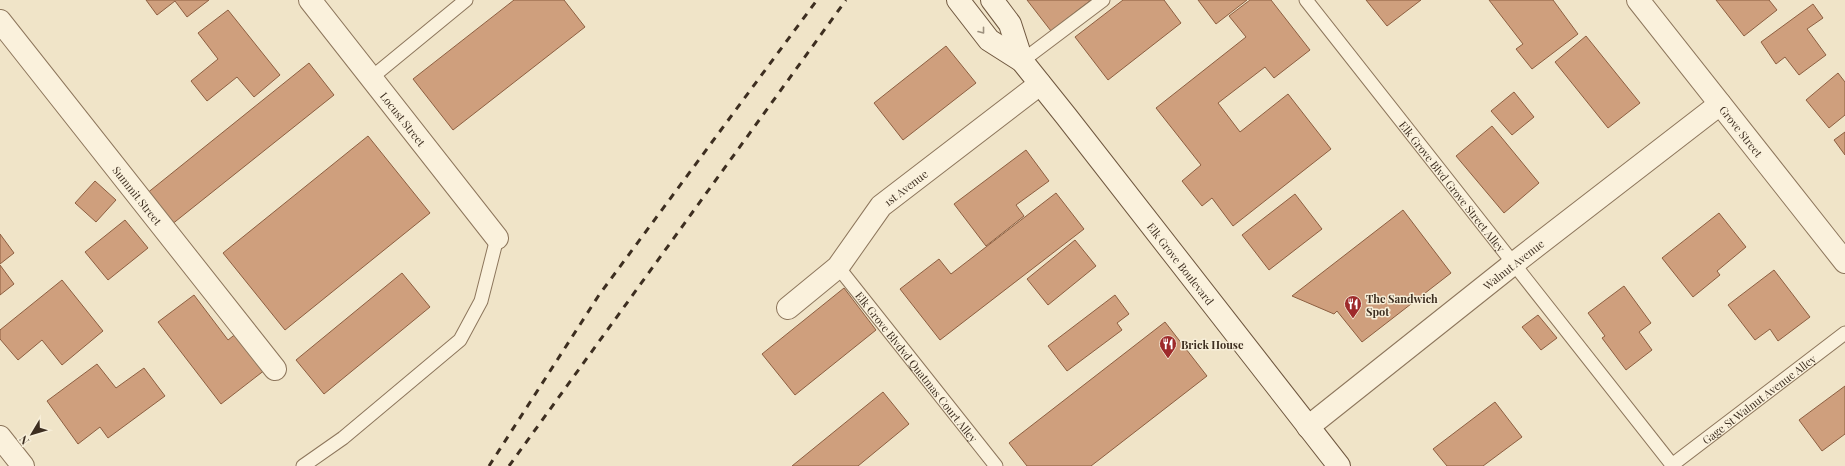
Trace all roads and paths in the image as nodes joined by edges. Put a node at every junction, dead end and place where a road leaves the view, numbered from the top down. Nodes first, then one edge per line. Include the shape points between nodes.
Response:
1 (310, 0) edge
2 (466, 0) edge
3 (958, 0) edge
4 (992, 0) edge
5 (1103, 0) edge
6 (1306, 0) edge
7 (1638, 0) edge
8 (0, 20) edge
9 (1022, 61) junction
10 (371, 78) junction
11 (1040, 84) junction
12 (1720, 104) junction
13 (497, 238) joint
14 (1845, 262) edge
15 (1513, 264) junction
16 (838, 267) junction
17 (788, 308) dead end
18 (1845, 333) edge
19 (275, 369) dead end
20 (1308, 426) junction
21 (0, 437) edge
22 (23, 466) edge
23 (303, 466) edge
24 (996, 466) edge
25 (1339, 466) edge
26 (1672, 466) edge

1 - 10 street, Locust Street
2 - 10 lane
3 -> 9 street, Elk Grove Boulevard via 989,40
4 - 9 street, Elk Grove Boulevard via 1010,24
5 - 9 lane
6 - 15 lane, Elk Grove Blvd Grove Street Alley
7 - 12 street, Grove Street
8 - 19 street, Summit Street
9 - 11 street, Elk Grove Boulevard
10 - 13 street, Locust Street
11 - 16 street, 1st Avenue via 881,206
11 - 20 street, Elk Grove Boulevard
12 - 14 street, Grove Street
12 - 15 street, Walnut Avenue
13 - 23 lane via 481,301 460,340 343,438
15 - 20 street, Walnut Avenue
15 - 26 lane, Elk Grove Blvd Grove Street Alley
16 - 17 street, 1st Avenue
16 - 24 lane, Elk Grove Blvdvd Quatmas Court Alley
18 - 26 lane, Gage St Walnut Avenue Alley
20 - 25 street, Elk Grove Boulevard
21 - 22 street

